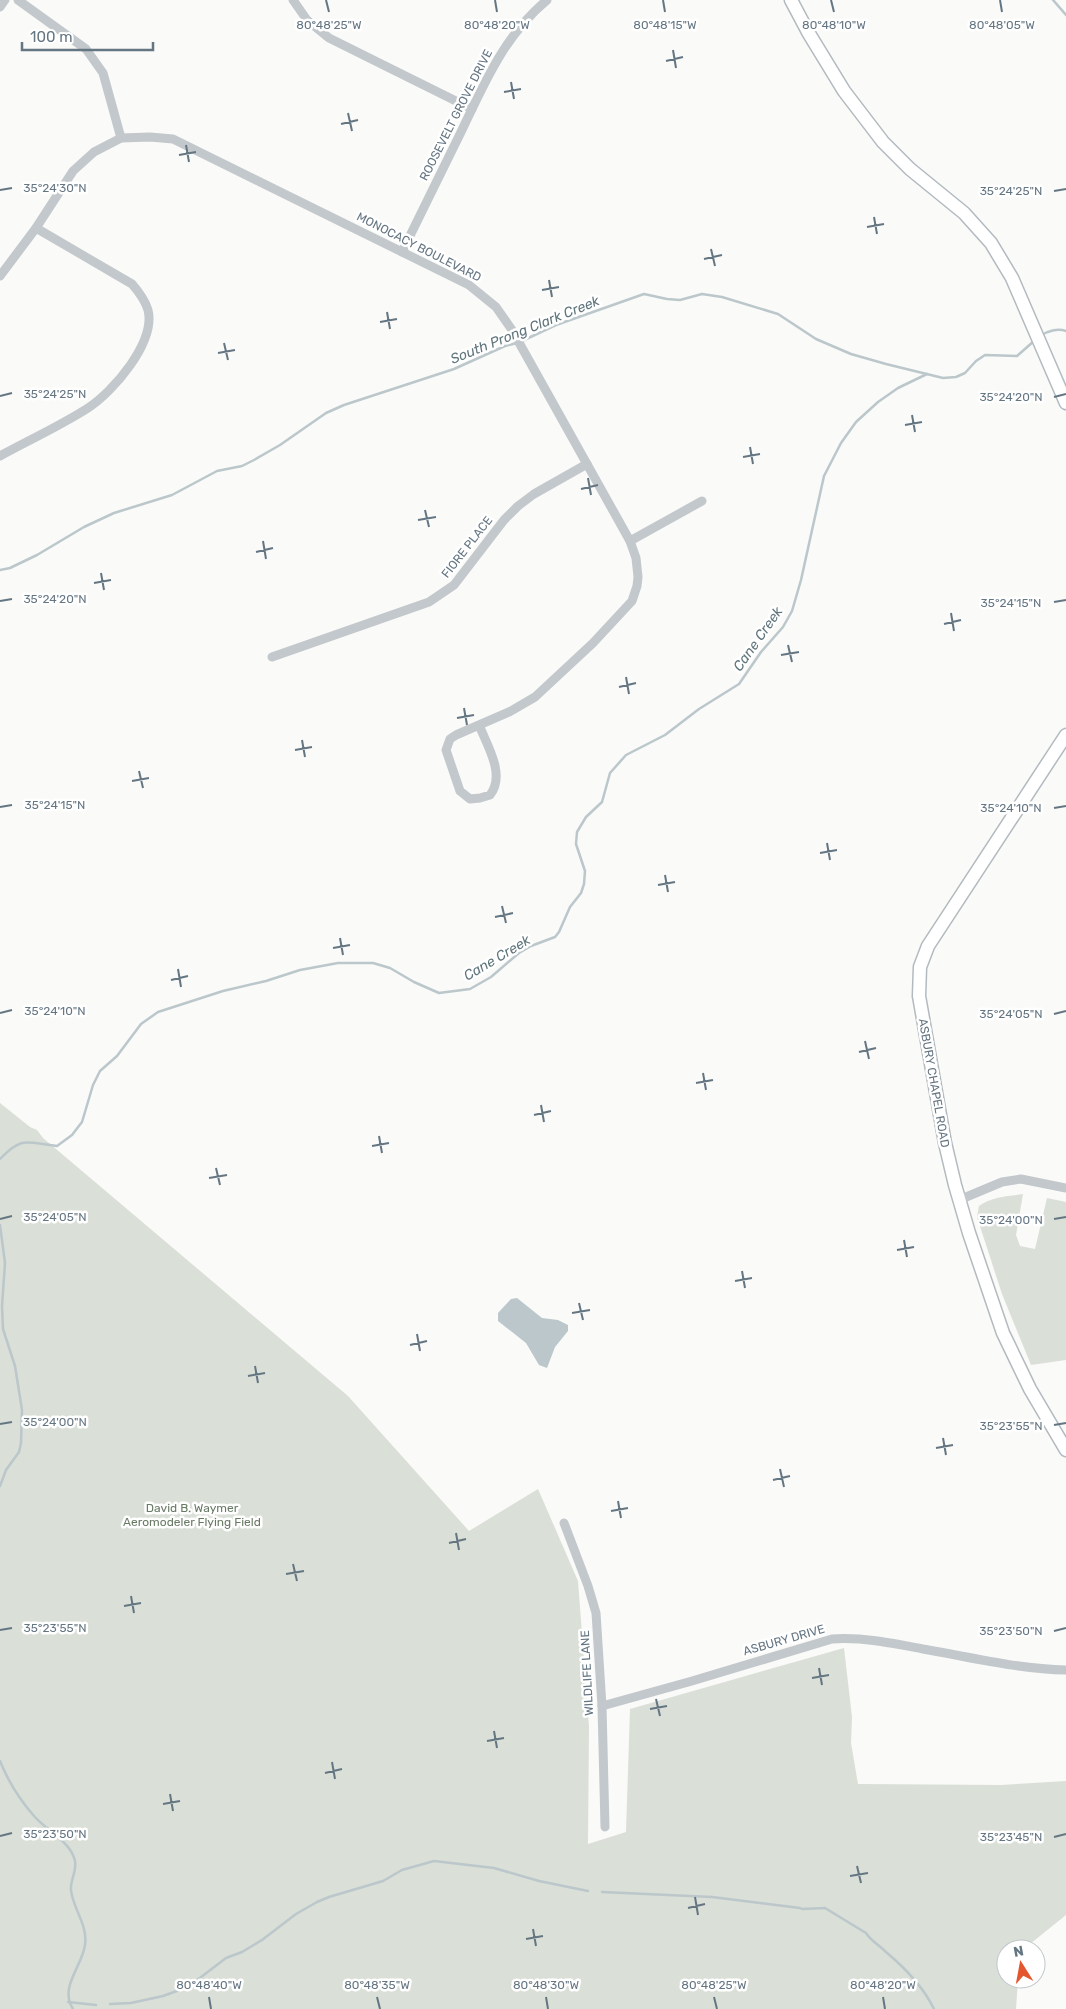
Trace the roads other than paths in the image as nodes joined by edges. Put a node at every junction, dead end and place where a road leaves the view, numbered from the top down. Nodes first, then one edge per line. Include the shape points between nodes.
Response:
1 (5, 0) edge
2 (18, 0) edge
3 (293, 0) edge
4 (547, 0) edge
5 (791, 0) edge
6 (536, 3) edge
7 (0, 7) edge
8 (472, 109) junction
9 (122, 138) junction
10 (36, 228) junction
11 (402, 252) junction
12 (0, 276) edge
13 (1066, 403) edge
14 (0, 456) edge
15 (587, 464) junction
16 (702, 501) dead end
17 (630, 541) junction
18 (272, 657) dead end
19 (479, 725) junction
20 (1066, 735) edge
21 (1066, 1188) edge
22 (959, 1200) junction
23 (1066, 1450) edge
24 (564, 1523) dead end
25 (1066, 1670) edge
26 (602, 1706) junction
27 (605, 1827) dead end

1 - 7 street
2 - 9 street via 86,49 103,73
3 - 8 street via 307,20 329,38
4 - 6 street, ROOSEVELT GROVE DRIVE
5 - 13 main road via 844,91 883,142 964,213 992,243 1012,278
6 - 8 street, ROOSEVELT GROVE DRIVE via 506,44
8 - 11 street, ROOSEVELT GROVE DRIVE
9 - 10 street, MONOCACY BOULEVARD via 94,152 73,171
9 - 11 street, MONOCACY BOULEVARD via 150,136 173,139
10 - 12 street, MONOCACY BOULEVARD
10 - 14 street via 132,284 148,311 148,326 142,345 109,390 89,407
11 - 15 street, MONOCACY BOULEVARD via 479,291 496,307
15 - 17 street, MONOCACY BOULEVARD
15 - 18 street, FIORE PLACE via 518,506 454,585 429,602
16 - 17 street
17 - 19 street, MONOCACY BOULEVARD via 638,577 632,601 535,697
19 - 19 street, MONOCACY BOULEVARD via 456,735 446,750 460,791 470,799 490,794 496,782 494,766
20 - 22 main road, ASBURY CHAPEL ROAD via 928,946 920,968 919,996 928,1054
21 - 22 street via 1021,1179 1002,1182
22 - 23 main road, ASBURY CHAPEL ROAD via 1003,1333 1030,1389
24 - 26 street, WILDLIFE LANE via 596,1613
25 - 26 street, ASBURY DRIVE via 988,1661 878,1640 832,1639
26 - 27 street, WILDLIFE LANE

